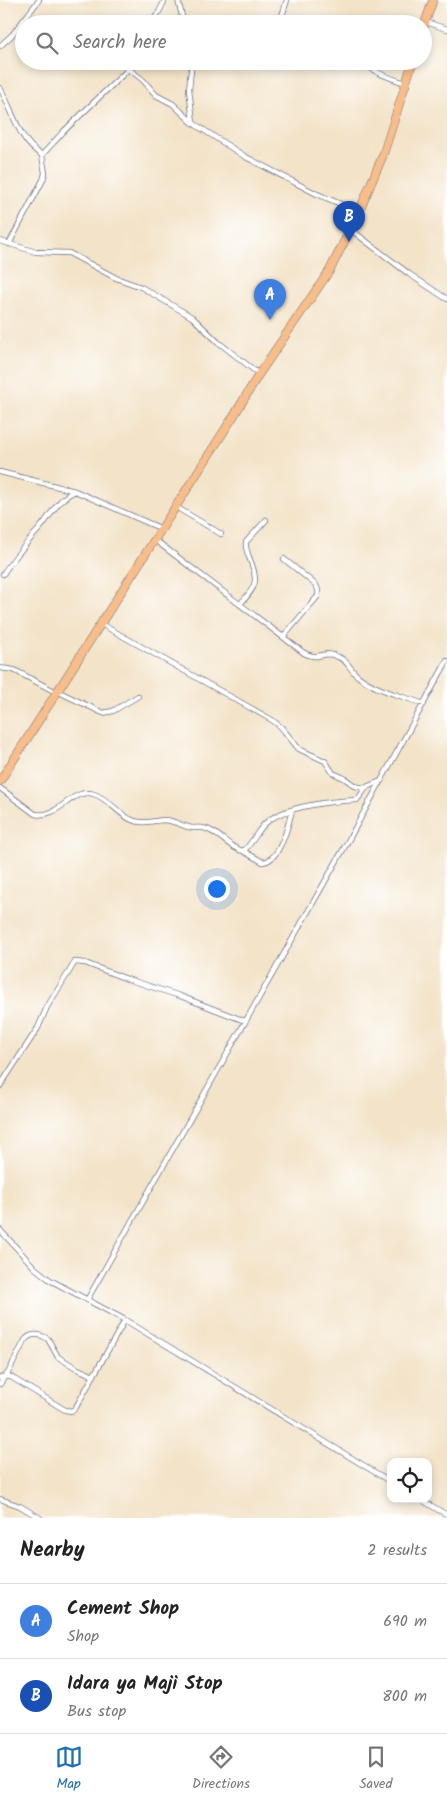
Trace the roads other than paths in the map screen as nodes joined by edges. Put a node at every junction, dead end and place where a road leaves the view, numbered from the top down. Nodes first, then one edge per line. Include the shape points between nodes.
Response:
1 (39, 0) edge
2 (165, 0) edge
3 (178, 0) edge
4 (287, 0) edge
5 (433, 0) edge
6 (27, 15) edge
7 (157, 15) edge
8 (182, 15) edge
9 (282, 15) edge
10 (428, 15) edge
11 (432, 26) edge
12 (447, 29) edge
13 (15, 31) edge
14 (0, 46) edge
15 (129, 70) joint
16 (191, 70) edge
17 (376, 70) edge
18 (410, 70) edge
19 (406, 83) junction
20 (0, 88) edge
21 (193, 123) junction
22 (42, 155) junction
23 (359, 212) junction
24 (350, 229) junction
25 (0, 241) edge
26 (9, 244) junction
27 (447, 299) edge
28 (259, 374) junction
29 (0, 472) edge
30 (75, 491) junction
31 (176, 507) junction
32 (266, 520) dead end
33 (162, 529) junction
34 (220, 534) dead end
35 (155, 540) junction
36 (284, 560) dead end
37 (3, 574) dead end
38 (240, 604) junction
39 (101, 624) junction
40 (283, 637) junction
41 (447, 660) edge
42 (0, 668) edge
43 (56, 692) junction
44 (138, 696) dead end
45 (424, 704) junction
46 (382, 780) junction
47 (0, 781) edge
48 (0, 788) edge
49 (366, 788) junction
50 (292, 810) junction
51 (243, 851) junction
52 (245, 1022) junction
53 (0, 1086) edge
54 (0, 1230) edge
55 (87, 1300) junction
56 (125, 1320) junction
57 (94, 1376) junction
58 (3, 1377) edge
59 (0, 1384) edge
60 (387, 1480) edge
61 (0, 1499) edge
62 (426, 1503) edge
63 (444, 1515) edge
64 (40, 1518) edge

1 - 6 street
2 - 7 street
3 - 8 street
4 - 9 street
5 - 10 highway
11 - 12 street
13 - 14 street
15 - 21 street
15 - 22 street
16 - 21 street via 189,89
17 - 19 street
18 - 19 highway
19 - 23 highway via 383,156
20 - 22 street via 28,144
21 - 23 street via 260,165
22 - 26 street via 43,180
23 - 24 highway
24 - 27 street via 408,274
24 - 28 highway via 330,270
25 - 26 street
26 - 28 street via 36,252 69,253 141,288 192,317
28 - 31 highway
29 - 30 street
30 - 33 street
30 - 37 street via 52,509
31 - 33 highway
31 - 34 street
32 - 38 street via 246,542 254,586
33 - 35 highway
35 - 38 street
35 - 39 highway
36 - 40 street via 316,585 318,596
38 - 40 street
39 - 43 highway
39 - 49 street via 258,711 281,726 299,749 325,761 333,774 358,788
40 - 45 street via 311,657 334,655 348,663 353,672 368,683
41 - 45 street
42 - 43 street via 14,670
43 - 44 street via 102,713 113,711
43 - 47 highway
45 - 46 street
46 - 49 street
46 - 52 street
48 - 51 street via 40,815 47,815 82,793 94,794 132,820 141,823 172,821 189,828 208,830
49 - 50 street via 357,800 338,800
50 - 51 street via 267,821
50 - 51 street via 286,835 270,859 263,862
52 - 53 street via 186,998 75,962
52 - 55 street
54 - 55 street via 41,1273
55 - 56 street
56 - 57 street
56 - 60 street
57 - 58 street via 70,1412 15,1379
57 - 58 street via 58,1357 48,1339 32,1334
58 - 59 street
61 - 64 street
62 - 63 street

